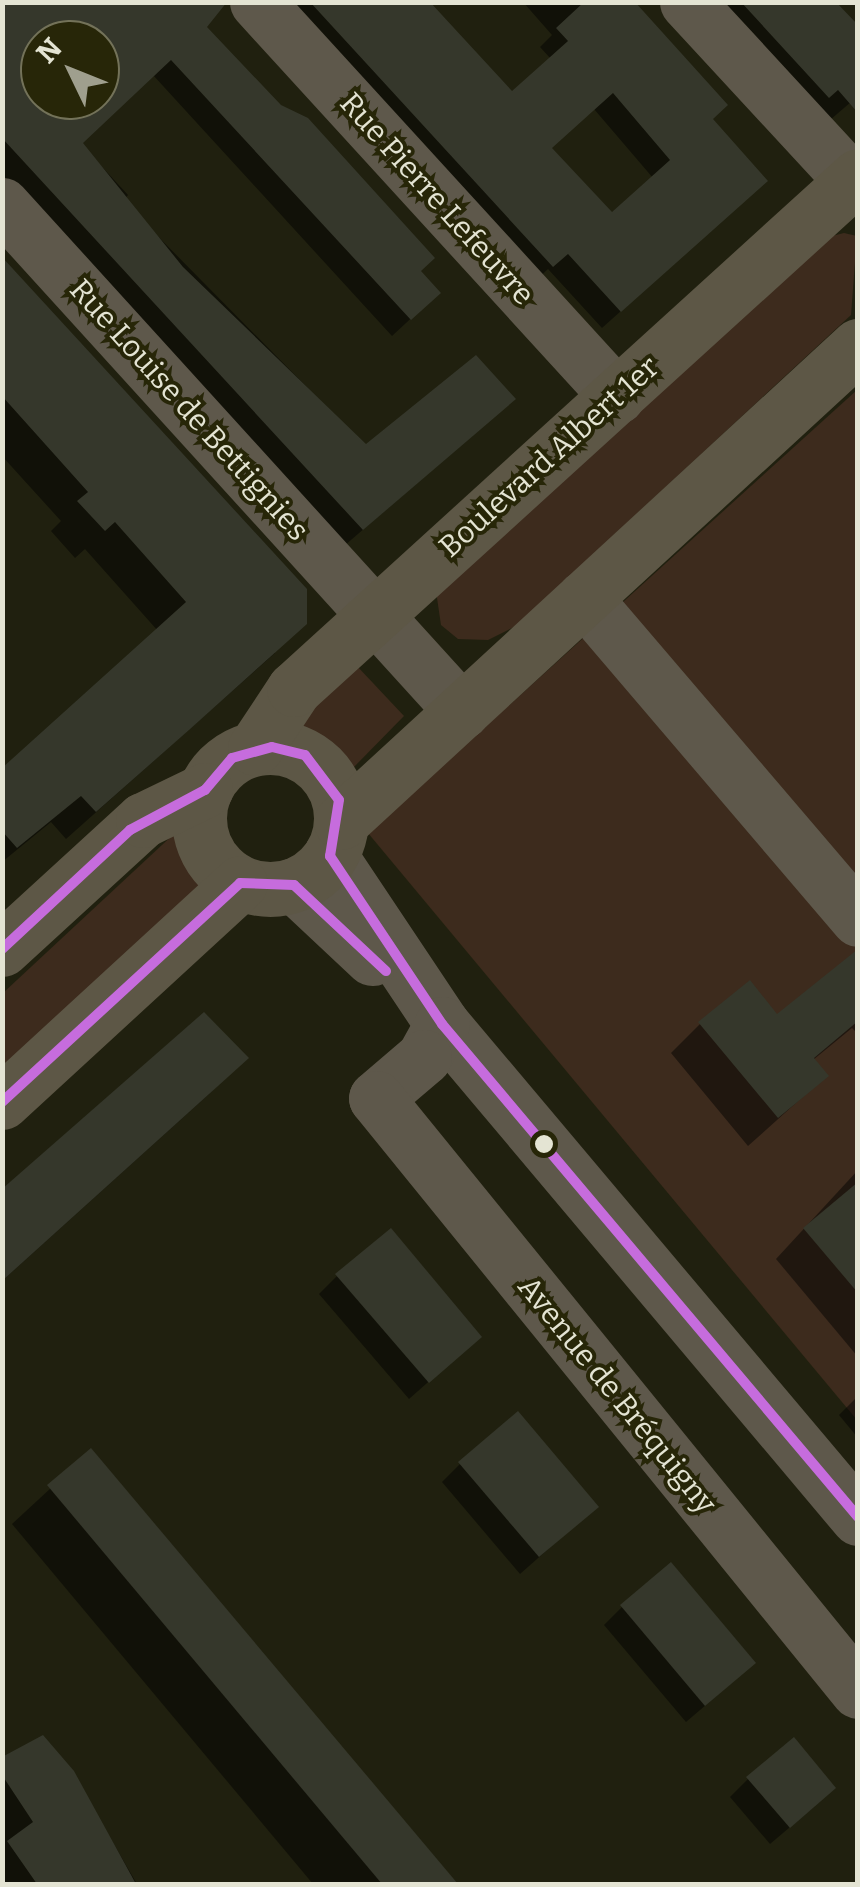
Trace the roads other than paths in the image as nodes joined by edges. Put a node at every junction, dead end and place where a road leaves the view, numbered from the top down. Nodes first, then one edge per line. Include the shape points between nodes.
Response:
1 (257, 2) edge
2 (687, 2) edge
3 (856, 182) edge
4 (2, 205) edge
5 (858, 346) edge
6 (616, 396) junction
7 (584, 598) junction
8 (375, 616) junction
9 (462, 711) junction
10 (254, 748) junction
11 (205, 790) junction
12 (322, 854) junction
13 (240, 883) junction
14 (858, 920) edge
15 (2, 950) edge
16 (442, 1024) junction
17 (2, 1102) edge
18 (858, 1518) edge
19 (858, 1691) edge

1 - 6 street, Rue Pierre Lefeuvre
2 - 3 street
3 - 6 main road, Boulevard Albert 1er
4 - 8 street, Rue Louise de Bettignies
5 - 7 main road
6 - 8 main road, Boulevard Albert 1er
7 - 9 main road
7 - 14 street
8 - 9 street, Rue Louise de Bettignies
8 - 10 main road, Boulevard Albert 1er via 294,689
9 - 12 main road
10 - 11 main road via 232,758
10 - 12 main road via 305,755 329,778
11 - 13 main road via 199,828 207,851
11 - 15 main road via 142,820
12 - 13 main road
12 - 16 street
13 - 17 main road
16 - 18 street
16 - 19 street, Avenue de Bréquigny via 424,1056 376,1098

